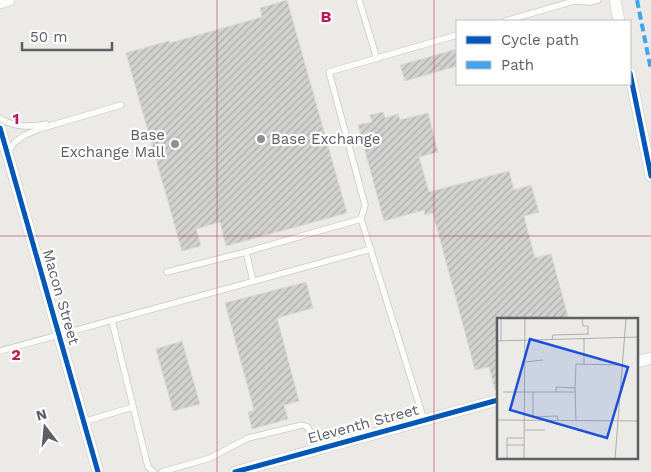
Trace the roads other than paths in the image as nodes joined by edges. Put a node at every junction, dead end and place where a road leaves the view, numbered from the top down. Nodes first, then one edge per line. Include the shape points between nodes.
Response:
1 (9, 0) edge
2 (359, 0) edge
3 (598, 0) edge
4 (615, 0) edge
5 (0, 3) edge
6 (508, 20) edge
7 (619, 20) edge
8 (456, 35) edge
9 (377, 59) junction
10 (631, 78) edge
11 (120, 105) dead end
12 (0, 118) edge
13 (70, 119) junction
14 (0, 128) edge
15 (7, 153) junction
16 (651, 176) edge
17 (361, 219) junction
18 (371, 249) junction
19 (246, 252) junction
20 (167, 272) dead end
21 (253, 282) junction
22 (112, 321) junction
23 (58, 335) junction
24 (0, 351) edge
25 (651, 358) edge
26 (638, 362) edge
27 (497, 400) edge
28 (133, 407) junction
29 (424, 420) junction
30 (83, 422) junction
31 (316, 450) junction
32 (98, 472) edge
33 (154, 472) edge
34 (162, 472) edge
35 (235, 472) edge

1 - 5 street
2 - 9 lane
3 - 6 lane via 574,1
4 - 7 street
8 - 9 lane
9 - 17 lane via 329,72 366,205
10 - 16 street
11 - 13 lane
12 - 13 lane via 22,127
13 - 15 lane via 25,135
14 - 15 street, Macon Street
15 - 23 street, Macon Street
17 - 18 lane
17 - 19 lane
18 - 21 lane
18 - 29 lane
19 - 20 lane
19 - 21 lane
21 - 22 lane
22 - 23 lane
22 - 28 lane
23 - 24 lane
23 - 30 street, Macon Street
25 - 26 street
27 - 29 street, Eleventh Street
28 - 30 lane
28 - 33 lane via 148,467
29 - 31 street, Eleventh Street
30 - 32 street, Macon Street
31 - 34 lane via 308,427 302,425 248,438 210,458
31 - 35 street, Eleventh Street

